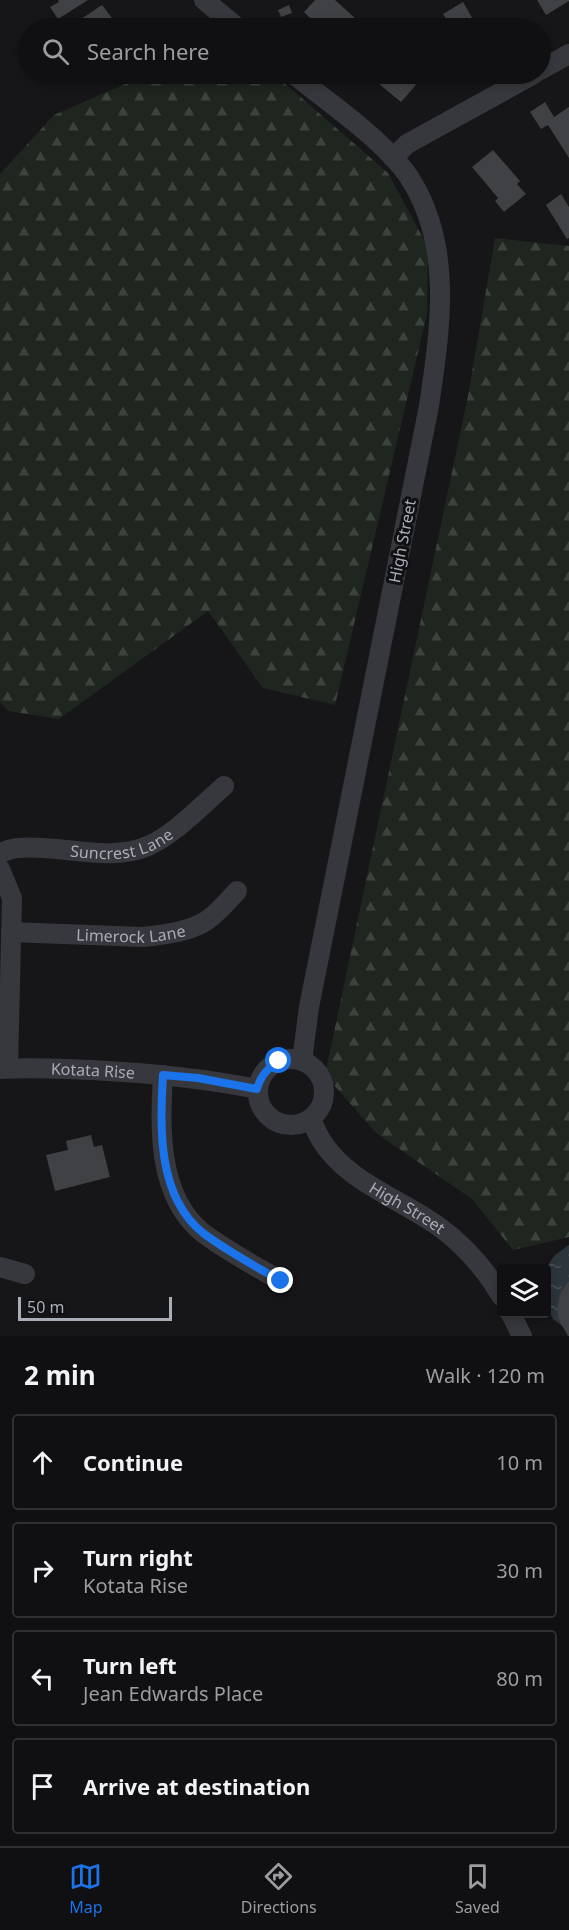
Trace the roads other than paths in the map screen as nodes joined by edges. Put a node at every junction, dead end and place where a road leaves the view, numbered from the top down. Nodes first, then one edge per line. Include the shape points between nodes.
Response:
1 (204, 0) edge
2 (226, 18) edge
3 (569, 54) edge
4 (551, 64) edge
5 (305, 84) edge
6 (516, 84) edge
7 (393, 158) junction
8 (224, 786) dead end
9 (0, 853) edge
10 (0, 869) edge
11 (237, 891) dead end
12 (11, 932) junction
13 (5, 959) edge
14 (302, 1061) junction
15 (4, 1069) edge
16 (163, 1075) junction
17 (257, 1089) junction
18 (311, 1119) junction
19 (0, 1267) edge
20 (25, 1274) dead end
21 (281, 1281) dead end
22 (497, 1291) edge
23 (513, 1318) edge
24 (522, 1336) edge

1 - 2 street
3 - 4 street
5 - 7 street, High Street
6 - 7 street via 407,144
7 - 14 street, High Street via 420,196 436,246 441,305 437,349 427,417 309,1007
8 - 9 street, Suncrest Lane via 149,846 116,853 18,848
10 - 12 street via 12,898
11 - 12 street, Limerock Lane via 203,923 158,936
12 - 13 street
13 - 15 street
14 - 17 street via 279,1061 268,1068
14 - 18 street via 318,1074 324,1092
15 - 16 street, Kotata Rise
16 - 17 street, Kotata Rise
16 - 21 street via 164,1153 171,1183 184,1212 202,1232
17 - 18 street via 261,1108 274,1122 292,1126
18 - 22 street, High Street via 334,1156 357,1177 438,1226 477,1263
19 - 20 street
23 - 24 street

